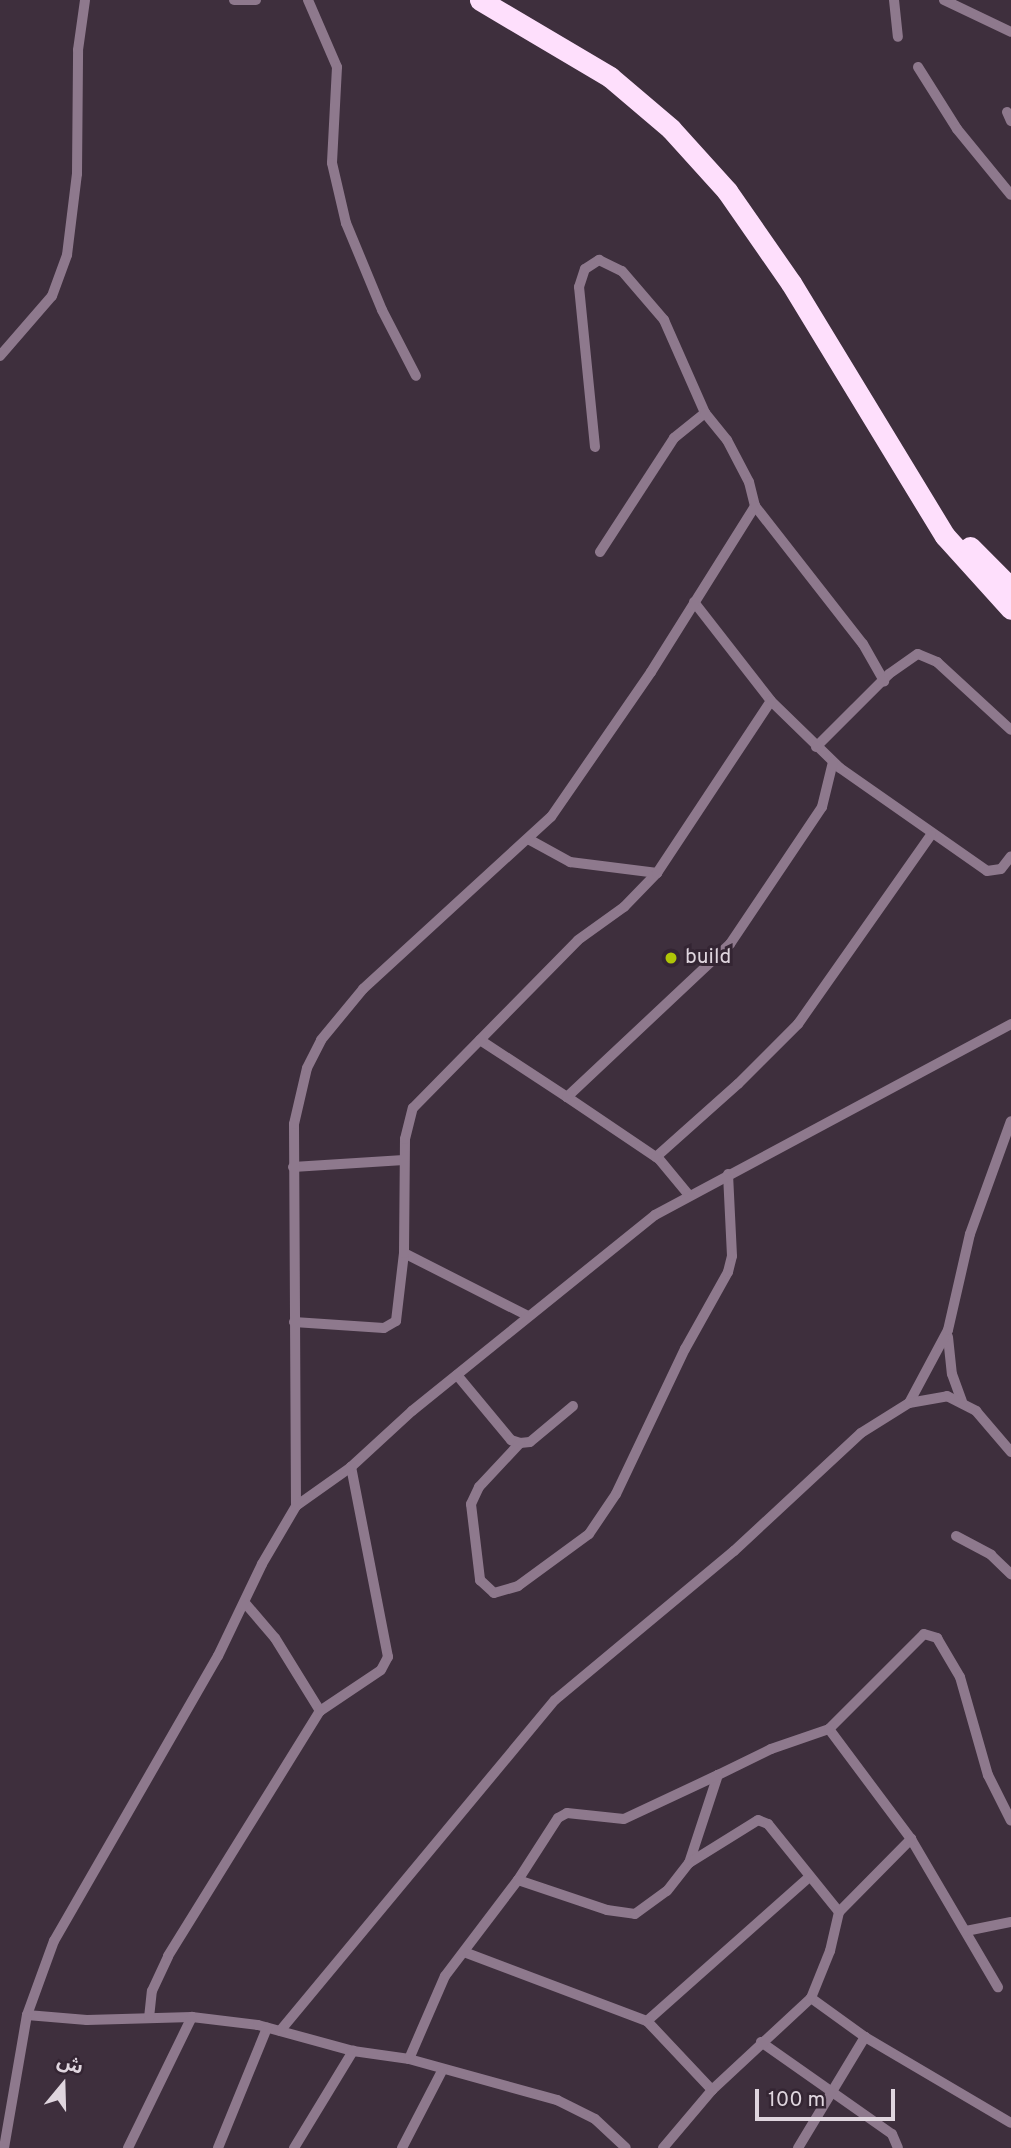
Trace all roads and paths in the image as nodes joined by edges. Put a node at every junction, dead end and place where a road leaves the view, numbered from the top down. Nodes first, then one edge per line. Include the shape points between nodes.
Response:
1 (85, 0) edge
2 (234, 0) edge
3 (256, 0) edge
4 (308, 0) edge
5 (480, 0) edge
6 (511, 0) edge
7 (894, 0) edge
8 (944, 0) edge
9 (1011, 32) edge
10 (898, 37) dead end
11 (918, 67) dead end
12 (1011, 195) edge
13 (0, 356) edge
14 (416, 376) dead end
15 (705, 413) junction
16 (595, 447) dead end
17 (755, 506) junction
18 (600, 552) dead end
19 (1011, 588) edge
20 (694, 602) junction
21 (1011, 609) edge
22 (884, 681) junction
23 (771, 701) junction
24 (1011, 730) edge
25 (816, 747) junction
26 (833, 762) junction
27 (931, 835) junction
28 (530, 840) junction
29 (1011, 856) edge
30 (657, 873) junction
31 (1011, 1024) edge
32 (480, 1040) junction
33 (567, 1097) junction
34 (1011, 1121) edge
35 (656, 1157) junction
36 (404, 1160) junction
37 (293, 1167) junction
38 (727, 1174) junction
39 (688, 1194) junction
40 (404, 1253) junction
41 (528, 1316) junction
42 (294, 1322) junction
43 (948, 1330) junction
44 (457, 1375) junction
45 (962, 1401) junction
46 (909, 1403) junction
47 (573, 1406) dead end
48 (520, 1443) junction
49 (1011, 1452) edge
50 (351, 1467) junction
51 (296, 1506) junction
52 (956, 1536) dead end
53 (1011, 1574) edge
54 (245, 1603) junction
55 (320, 1711) junction
56 (829, 1729) junction
57 (718, 1775) junction
58 (1011, 1821) edge
59 (911, 1839) junction
60 (689, 1863) junction
61 (809, 1877) junction
62 (518, 1880) junction
63 (839, 1912) junction
64 (1011, 1922) edge
65 (966, 1931) junction
66 (464, 1952) junction
67 (998, 1987) dead end
68 (811, 1998) junction
69 (27, 2015) junction
70 (192, 2017) junction
71 (149, 2018) junction
72 (647, 2021) junction
73 (267, 2028) junction
74 (279, 2031) junction
75 (864, 2037) junction
76 (761, 2042) junction
77 (353, 2051) junction
78 (409, 2059) junction
79 (443, 2069) junction
80 (712, 2090) junction
81 (829, 2093) junction
82 (1011, 2123) edge
83 (404, 2147) edge
84 (4, 2148) edge
85 (128, 2148) edge
86 (218, 2148) edge
87 (294, 2148) edge
88 (626, 2148) edge
89 (663, 2148) edge
90 (798, 2148) edge
91 (898, 2148) edge

1 - 13 street via 78,50 77,174 67,255 52,296
2 - 3 street
4 - 14 street via 337,66 332,163 346,223
5 - 21 highway via 610,77 671,129 727,191 790,283 945,536
6 - 19 highway via 637,82 695,136 792,263 965,541
7 - 10 street
8 - 9 street
11 - 12 street via 957,129
15 - 16 street via 664,320 622,271 599,260 581,276 579,314
15 - 17 street via 727,440 749,482
15 - 18 street via 674,438
17 - 20 street
17 - 22 street via 863,644
20 - 23 street
20 - 28 street via 572,788
22 - 24 street via 912,655 927,655
22 - 25 street
23 - 25 street
23 - 30 street
25 - 26 street
26 - 27 street
26 - 33 street via 822,807 730,944
27 - 29 street via 987,871 1001,869
27 - 35 street via 798,1024
28 - 30 street via 570,862
28 - 37 street via 363,989 321,1040 300,1090
30 - 32 street via 624,907 578,940
31 - 38 street
32 - 33 street
32 - 36 street via 413,1108 406,1127
33 - 35 street
34 - 43 street via 970,1234
35 - 39 street
36 - 37 street
36 - 40 street
37 - 42 street
38 - 39 street
38 - 48 street via 731,1263 616,1494 589,1534 518,1586 495,1592 480,1580 471,1504 479,1487
39 - 41 street via 628,1234
40 - 41 street
40 - 42 street via 399,1312 389,1327
41 - 44 street
42 - 51 street
43 - 45 street via 952,1374
43 - 46 street
44 - 48 street via 511,1440
44 - 50 street
45 - 46 street via 937,1395
45 - 49 street
46 - 74 street via 861,1433 734,1552 577,1678 336,1958
47 - 48 street via 530,1443
50 - 51 street
50 - 55 street via 389,1654 381,1670
51 - 54 street
52 - 53 street via 990,1555
54 - 55 street via 275,1638
54 - 69 street via 65,1919
55 - 71 street via 168,1956 152,1991
56 - 57 street via 771,1749
56 - 58 street via 918,1636 930,1634 960,1677 988,1775
56 - 59 street
57 - 60 street
57 - 62 street via 624,1819 567,1812 558,1818
59 - 63 street
59 - 65 street
60 - 61 street via 763,1820
60 - 62 street via 667,1891 635,1914 607,1910
61 - 63 street
61 - 72 street
62 - 66 street
63 - 68 street via 830,1951
64 - 65 street
65 - 67 street
66 - 72 street
66 - 78 street via 445,1976
68 - 75 street
68 - 76 street
69 - 71 street
69 - 84 street
70 - 71 street
70 - 73 street
70 - 85 street
72 - 80 street
73 - 74 street
73 - 86 street
74 - 77 street
75 - 81 street
75 - 82 street
76 - 80 street
76 - 81 street
77 - 78 street
77 - 87 street
78 - 79 street
79 - 83 street
79 - 88 street via 557,2100 595,2119
80 - 89 street
81 - 90 street
81 - 91 street via 892,2134

